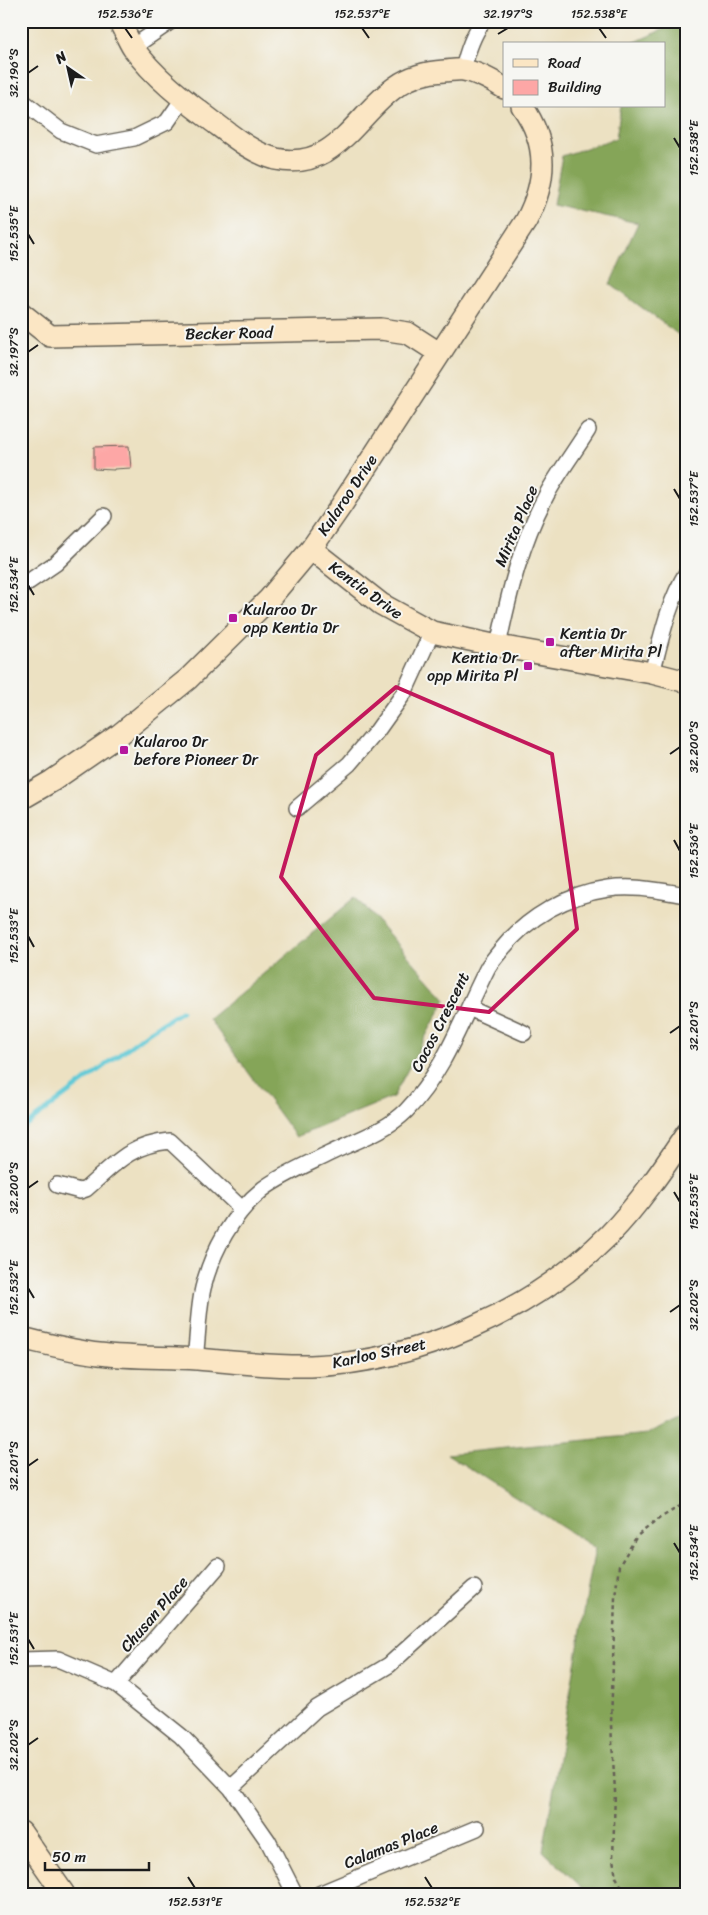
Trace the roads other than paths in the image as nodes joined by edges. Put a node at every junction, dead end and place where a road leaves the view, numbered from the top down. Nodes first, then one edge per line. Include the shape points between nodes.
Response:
1 (119, 21) edge
2 (171, 21) edge
3 (483, 21) edge
4 (133, 47) junction
5 (462, 70) junction
6 (503, 87) edge
7 (183, 99) junction
8 (21, 100) edge
9 (523, 108) edge
10 (21, 313) edge
11 (439, 353) junction
12 (588, 430) dead end
13 (104, 516) dead end
14 (311, 549) junction
15 (687, 572) edge
16 (21, 587) edge
17 (432, 632) junction
18 (498, 646) junction
19 (652, 673) junction
20 (687, 682) edge
21 (21, 799) edge
22 (296, 808) dead end
23 (687, 894) edge
24 (469, 1008) junction
25 (524, 1033) dead end
26 (687, 1133) edge
27 (57, 1185) dead end
28 (242, 1209) junction
29 (21, 1338) edge
30 (195, 1359) junction
31 (218, 1566) dead end
32 (474, 1588) dead end
33 (21, 1660) edge
34 (116, 1684) junction
35 (231, 1788) junction
36 (477, 1828) dead end
37 (21, 1832) edge
38 (64, 1894) edge
39 (295, 1894) edge
40 (319, 1894) edge

1 - 4 street
2 - 4 street
3 - 5 street
4 - 7 street
5 - 6 street
5 - 7 street via 436,71 411,78 385,96 329,150 293,161 268,157 249,148
7 - 8 street via 167,122 134,138 96,145 61,132
9 - 11 street, Kularoo Drive via 536,132 541,152 542,173 536,202
10 - 11 street, Becker Road via 50,336 381,329 408,333
11 - 14 street, Kularoo Drive
12 - 18 street, Mirita Place via 547,493 532,525 511,584
13 - 16 street via 56,563
14 - 17 street, Kentia Drive via 381,604
14 - 21 street, Kularoo Drive via 269,599 188,679 119,735
15 - 19 street via 669,611
17 - 18 street, Kentia Drive
17 - 22 street via 404,693 377,731 349,764
18 - 19 street, Kentia Drive
19 - 20 street, Kentia Drive
23 - 24 street, Cocos Crescent via 639,888 609,889 557,904 512,936 489,965
24 - 25 street
24 - 28 street, Cocos Crescent via 430,1083 404,1113 384,1127 288,1174 263,1189
26 - 30 street, Karloo Street via 638,1203 581,1260 551,1284 455,1335 403,1351 311,1366
27 - 28 street via 80,1191 134,1150 152,1143 170,1142
28 - 30 street, Cocos Crescent via 214,1255 203,1288
29 - 30 street, Karloo Street via 98,1354
31 - 34 street, Chusan Place
32 - 35 street via 389,1665 317,1708
33 - 34 street via 58,1659
34 - 35 street via 181,1736
35 - 39 street via 268,1841
36 - 40 street, Calamas Place
37 - 38 street

